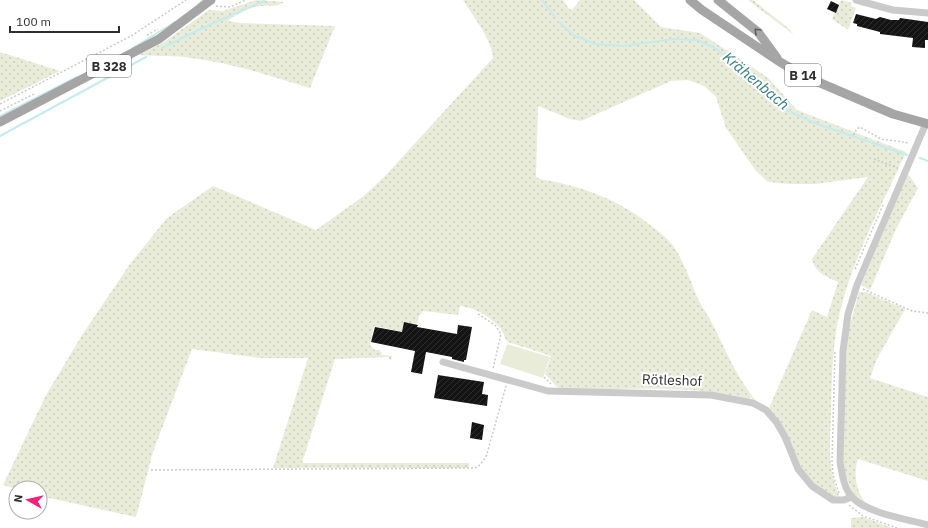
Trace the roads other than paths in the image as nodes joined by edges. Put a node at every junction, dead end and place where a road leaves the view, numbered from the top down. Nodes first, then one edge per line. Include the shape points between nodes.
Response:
1 (690, 0) edge
2 (718, 0) edge
3 (856, 0) edge
4 (210, 1) edge
5 (928, 12) edge
6 (780, 62) junction
7 (0, 122) edge
8 (926, 126) edge
9 (443, 362) dead end
10 (851, 496) junction
11 (928, 525) edge

1 - 6 main road, B 14
6 -> 2 main road, B 14 via 758,32
3 - 5 street via 893,10
4 - 7 main road, B 328 via 153,42
6 - 8 main road, B 14 via 853,98
8 - 10 street via 857,286 848,314 840,400 840,462
9 - 10 street, Rötleshof via 548,391 711,395 753,402 766,410 777,423 798,469 812,486 833,500 844,500
10 - 11 street via 879,512

